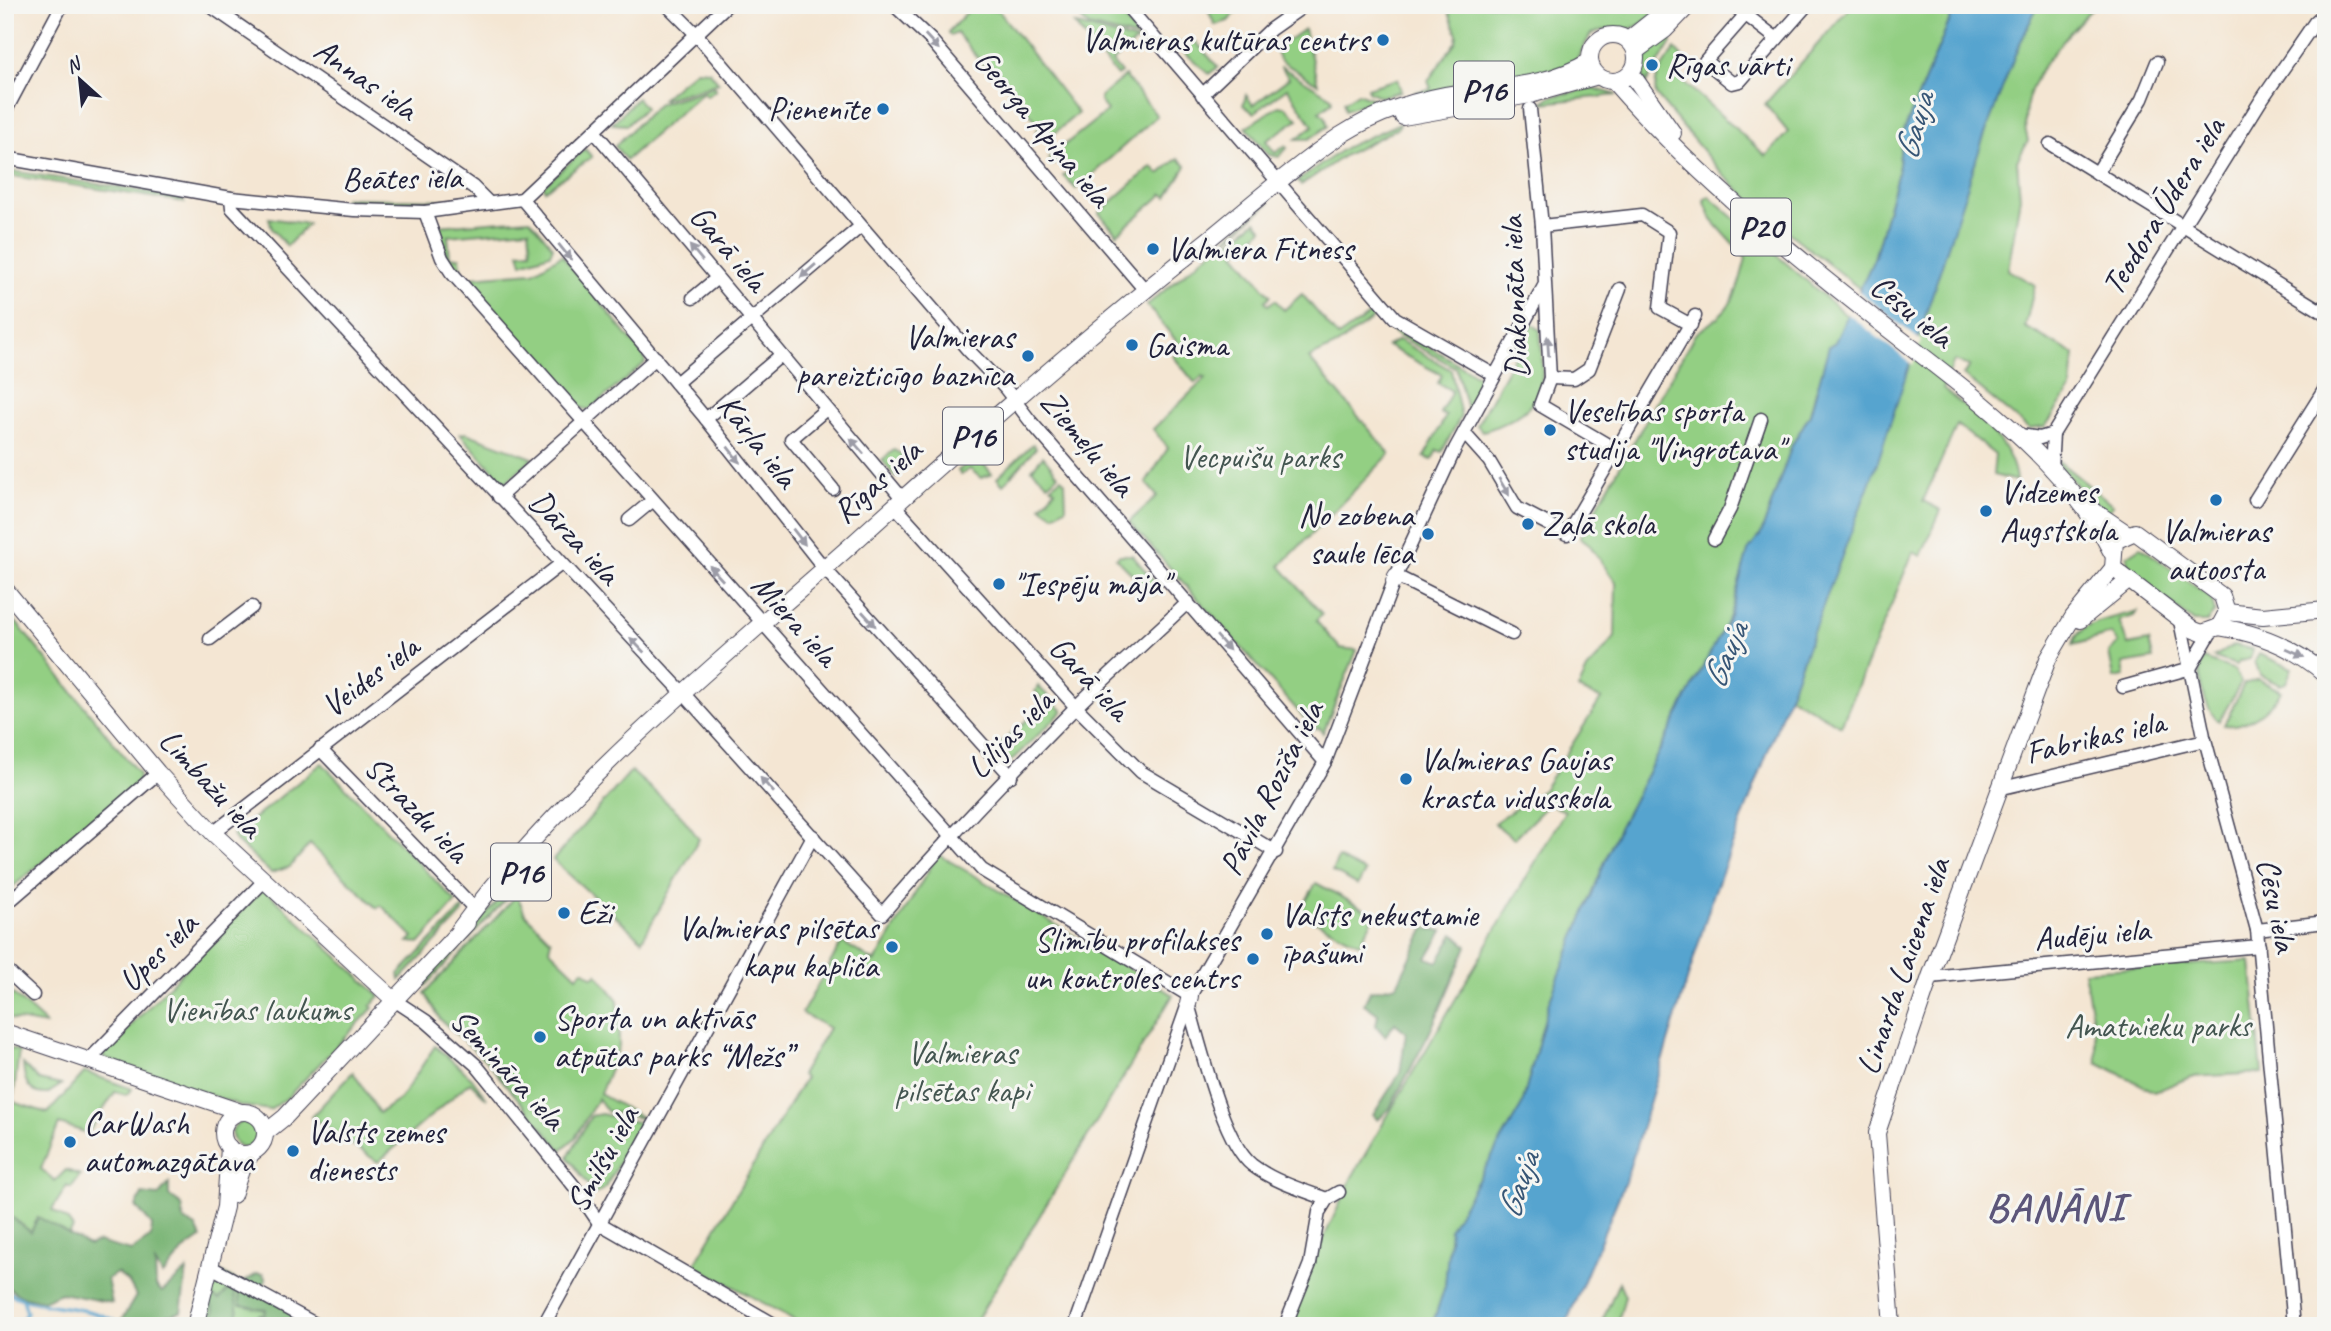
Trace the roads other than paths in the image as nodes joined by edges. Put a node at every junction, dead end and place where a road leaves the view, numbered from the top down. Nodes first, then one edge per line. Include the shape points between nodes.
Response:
1 (62, 5) edge
2 (209, 5) edge
3 (667, 5) edge
4 (727, 5) edge
5 (894, 5) edge
6 (1126, 5) edge
7 (1305, 5) edge
8 (1672, 5) edge
9 (1689, 5) edge
10 (1733, 5) edge
11 (1807, 5) edge
12 (1749, 10) edge
13 (2326, 12) edge
14 (696, 34) junction
15 (1777, 39) junction
16 (1632, 46) junction
17 (1590, 61) junction
18 (2157, 62) dead end
19 (1632, 73) junction
20 (1606, 79) junction
21 (1202, 95) junction
22 (1530, 102) junction
23 (5, 112) edge
24 (594, 131) junction
25 (2050, 144) dead end
26 (5, 158) edge
27 (1699, 168) junction
28 (2097, 173) junction
29 (1278, 184) junction
30 (231, 198) junction
31 (522, 199) junction
32 (489, 203) junction
33 (425, 212) junction
34 (2183, 225) junction
35 (1542, 226) junction
36 (860, 227) junction
37 (717, 278) junction
38 (1544, 286) junction
39 (1620, 289) dead end
40 (1145, 290) junction
41 (693, 298) dead end
42 (2326, 314) edge
43 (752, 320) junction
44 (781, 355) junction
45 (656, 358) junction
46 (1494, 375) junction
47 (1550, 379) junction
48 (676, 383) junction
49 (2326, 387) edge
50 (1014, 400) junction
51 (825, 410) junction
52 (706, 419) junction
53 (1762, 419) dead end
54 (582, 421) junction
55 (2010, 430) junction
56 (1464, 433) junction
57 (2053, 433) junction
58 (1474, 444) junction
59 (1618, 451) junction
60 (1446, 468) junction
61 (2051, 470) junction
62 (833, 489) dead end
63 (499, 497) junction
64 (2255, 500) dead end
65 (652, 501) junction
66 (898, 502) junction
67 (2083, 504) junction
68 (629, 520) dead end
69 (2128, 534) junction
70 (1714, 539) dead end
71 (2112, 561) junction
72 (561, 564) junction
73 (824, 568) junction
74 (1395, 578) junction
75 (2128, 582) junction
76 (5, 589) edge
77 (1188, 603) junction
78 (252, 607) dead end
79 (2326, 610) edge
80 (2227, 612) junction
81 (761, 624) junction
82 (2187, 626) junction
83 (2215, 629) junction
84 (1512, 634) dead end
85 (211, 639) dead end
86 (2058, 640) junction
87 (2186, 670) junction
88 (2326, 675) edge
89 (2123, 687) dead end
90 (684, 694) junction
91 (1076, 707) junction
92 (653, 723) junction
93 (2205, 740) junction
94 (320, 748) junction
95 (1325, 762) junction
96 (158, 773) junction
97 (1011, 776) junction
98 (1998, 789) junction
99 (214, 833) junction
100 (949, 835) junction
101 (813, 836) junction
102 (1276, 852) junction
103 (264, 881) junction
104 (5, 905) edge
105 (475, 909) junction
106 (881, 914) joint
107 (2326, 922) edge
108 (459, 930) junction
109 (2257, 930) junction
110 (2259, 946) junction
111 (5, 969) edge
112 (1930, 977) junction
113 (33, 995) dead end
114 (394, 1000) junction
115 (1189, 1000) junction
116 (5, 1032) edge
117 (89, 1060) junction
118 (168, 1087) junction
119 (302, 1097) junction
120 (248, 1114) junction
121 (224, 1130) junction
122 (265, 1133) junction
123 (229, 1147) junction
124 (252, 1153) junction
125 (1339, 1192) dead end
126 (1327, 1199) junction
127 (225, 1208) junction
128 (599, 1223) junction
129 (209, 1266) junction
130 (195, 1326) edge
131 (319, 1326) edge
132 (543, 1326) edge
133 (777, 1326) edge
134 (1075, 1326) edge
135 (1285, 1326) edge
136 (1892, 1326) edge
137 (2294, 1326) edge

1 - 23 street
2 - 32 street, Annas iela
3 - 14 street, Ziemeļu iela
4 - 14 street
5 -> 40 street, Georga Apiņa iela via 935,44
6 - 21 street
7 - 21 street via 1270,29
8 - 16 main road
9 - 16 main road, Rīgas iela via 1665,30
10 - 12 street
11 - 15 street
12 - 15 street
12 - 15 street via 1704,61 1732,83 1740,81
13 - 34 street, Teodora Ūdera iela via 2260,102
14 - 24 street
14 - 36 street, Ziemeļu iela
16 - 17 main road, Rīgas iela / P16 via 1619,36 1604,37 1593,47
16 - 19 main road
17 - 20 main road
17 - 29 main road, Rīgas iela / P16 via 1542,82 1430,97 1375,115
18 - 28 street via 2142,99
19 - 20 main road, Rīgas iela / P16
19 - 27 main road, Cēsu iela / P20
20 - 22 main road, Rīgas iela / P16
20 - 27 main road, Cēsu iela
21 - 29 street
22 - 29 main road, Rīgas iela / P16 via 1422,111 1375,125
22 - 35 street, Diakonāta iela
24 - 31 street
37 -> 24 street, Garā iela
25 - 28 street
26 - 30 street, Beātes iela
27 - 55 main road, Cēsu iela / P20 via 1756,223
28 - 34 street
29 - 40 main road, Rīgas iela / P16
29 - 46 street via 1395,318
30 - 33 street, Beātes iela
30 - 63 street, Dārza iela via 232,208
31 - 32 street, Beātes iela
31 -> 45 street, Kārļa iela
32 - 33 street, Beātes iela
33 - 54 street, Miera iela via 451,272
34 - 42 street
34 - 57 street, Teodora Ūdera iela
35 - 38 street, Diakonāta iela
35 - 59 street via 1642,215 1669,232 1660,308 1693,320
36 -> 43 street
36 - 50 street, Ziemeļu iela
37 - 41 street
37 - 43 street, Garā iela
38 - 46 street, Pāvila Rozīša iela
47 -> 38 street, Diakonāta iela
39 - 47 street via 1589,369 1574,379
40 - 50 main road, Rīgas iela / P16
43 - 44 street, Garā iela
43 - 48 street
44 - 51 street, Garā iela
44 - 52 street
45 - 48 street, Kārļa iela
45 - 54 street
46 - 56 street, Pāvila Rozīša iela
47 - 59 street, Diakonāta iela via 1540,405
48 - 52 street, Kārļa iela
49 - 64 street
50 - 66 main road, Rīgas iela / P16
50 - 77 street, Ziemeļu iela
51 - 62 street via 791,439
66 -> 51 street, Garā iela
52 -> 73 street, Kārļa iela
53 - 70 street via 1730,509
54 - 63 street
54 - 65 street, Miera iela
55 - 57 street via 2027,438
55 - 61 main road, Cēsu iela / P20
56 - 58 street
56 - 60 street, Pāvila Rozīša iela
57 - 61 street, Teodora Ūdera iela
58 -> 59 street via 1517,508 1567,534
58 - 60 street
60 - 74 street, Pāvila Rozīša iela
61 - 67 main road, Cēsu iela / P20
63 - 72 street, Dārza iela
65 - 68 street
81 -> 65 street, Miera iela
66 - 73 main road, Rīgas iela / P16
66 - 91 street, Garā iela
67 - 69 main road, Cēsu iela / P20
67 - 71 main road, Cēsu iela / P20
69 - 71 main road via 2115,541
69 - 80 main road, Cēsu iela / P20 via 2142,534 2222,596
71 - 75 main road, Cēsu iela / P20
71 - 86 main road, Linarda Laicena iela
90 -> 72 street, Dārza iela
72 - 94 street, Veides iela
73 - 81 main road, Rīgas iela / P16
73 -> 97 street, Kārļa iela
74 - 84 street
74 - 95 street, Pāvila Rozīša iela
75 - 82 main road, Cēsu iela / P20
75 - 86 main road, Linarda Laicena iela
76 - 96 main road, Limbažu iela
77 - 91 street, Lilijas iela
77 -> 95 street, Ziemeļu iela
78 - 85 street
79 - 80 main road via 2263,616
80 - 83 main road
81 - 90 main road, Rīgas iela / P16
81 - 100 street, Miera iela
82 - 83 main road
82 - 87 street, Cēsu iela
83 - 87 street
83 -> 88 main road via 2248,632 2306,657
86 - 98 main road, Linarda Laicena iela
87 - 89 street
87 - 93 street, Cēsu iela
90 - 92 main road, Rīgas iela / P16
101 -> 90 street, Dārza iela
91 - 97 street, Lilijas iela
91 - 102 street, Garā iela via 1141,772
92 - 105 main road, Rīgas iela / P16 via 586,786
92 - 108 main road, Rīgas iela / P16 via 626,760 493,902
93 - 98 street, Fabrikas iela
93 - 109 street, Cēsu iela
94 - 99 street, Veides iela
94 - 105 street, Strazdu iela
95 - 102 street, Pāvila Rozīša iela
96 - 99 main road, Limbažu iela
96 - 104 street
97 - 100 street, Lilijas iela
98 - 112 main road, Linarda Laicena iela
99 - 103 main road, Limbažu iela
100 - 106 street, Lilijas iela
100 - 115 street, Miera iela via 982,870
101 - 106 street, Dārza iela
101 - 128 street, Smilšu iela
102 - 115 street, Pāvila Rozīša iela
103 - 114 main road, Limbažu iela
103 - 117 street, Upes iela
105 - 108 main road, Rīgas iela / P16
107 - 109 street
108 - 114 main road, Rīgas iela / P16
109 - 110 street, Cēsu iela
110 - 112 street, Audēju iela
110 - 137 street, Cēsu iela
111 - 113 street
112 - 136 main road, Linarda Laicena iela via 1877,1133
114 - 119 main road, Rīgas iela / P16
114 - 128 street, Semināra iela via 476,1065
115 - 126 street via 1214,1095 1250,1163
115 - 134 street, Pāvila Rozīša iela
116 - 117 main road
117 - 118 main road
118 - 120 main road
118 - 121 main road via 209,1111
119 - 120 main road, Rīgas iela / P16 via 267,1115
119 - 122 main road, Rīgas iela / P16
120 - 121 main road, P16 via 229,1119
120 - 122 main road via 264,1125
121 - 123 main road
122 - 124 main road, P16 via 264,1141
123 - 124 main road
123 - 127 main road
124 - 127 main road
125 - 126 street
126 - 135 street via 1319,1212 1310,1264
127 - 129 main road
128 - 132 street, Smilšu iela
128 - 133 street, Semināra iela
129 - 130 main road
129 - 131 street

